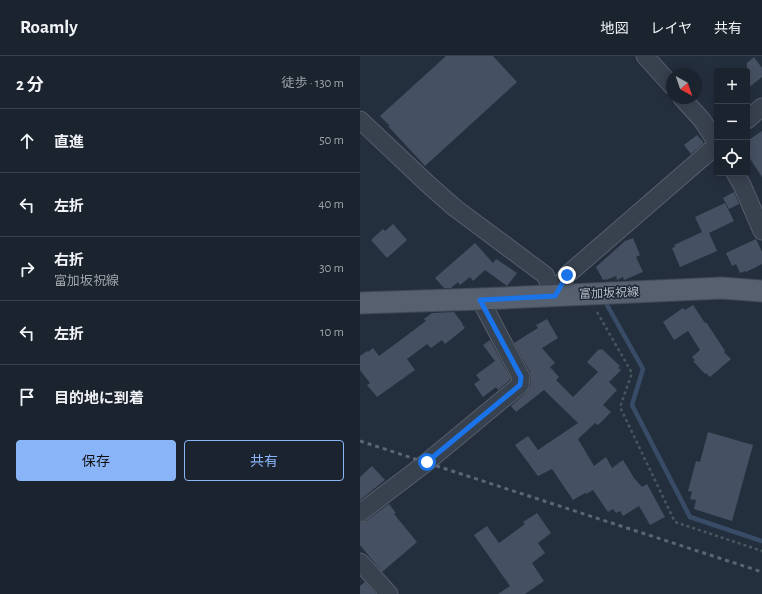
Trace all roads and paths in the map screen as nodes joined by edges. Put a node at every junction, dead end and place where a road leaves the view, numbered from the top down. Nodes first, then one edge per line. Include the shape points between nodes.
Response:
1 (645, 56) edge
2 (666, 79) edge
3 (687, 104) edge
4 (762, 107) edge
5 (750, 117) edge
6 (360, 120) edge
7 (714, 140) edge
8 (714, 147) edge
9 (737, 176) edge
10 (762, 231) edge
11 (762, 291) edge
12 (587, 294) junction
13 (555, 296) junction
14 (480, 300) junction
15 (360, 303) edge
16 (360, 513) edge
17 (762, 551) edge
18 (360, 562) edge
19 (389, 594) edge

1 - 2 street
3 - 7 street via 702,120
4 - 5 street
6 - 13 street via 455,208 545,275
8 - 13 street via 567,275
9 - 10 street
11 - 12 main road, 富加坂祝線 via 722,288
12 - 13 main road, 富加坂祝線
12 - 17 path via 632,373 620,407 676,522
13 - 14 main road, 富加坂祝線
14 - 15 main road, 富加坂祝線
14 - 16 street via 521,377 520,385 427,462
18 - 19 street

